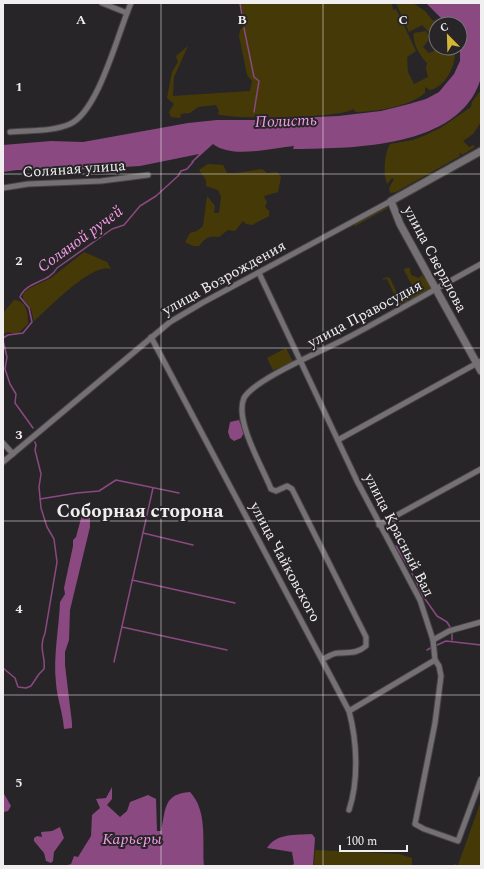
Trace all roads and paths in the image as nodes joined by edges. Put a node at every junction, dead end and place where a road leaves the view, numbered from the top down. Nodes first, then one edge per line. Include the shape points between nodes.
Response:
1 (102, 3) edge
2 (131, 3) edge
3 (127, 13) junction
4 (10, 132) dead end
5 (481, 151) edge
6 (148, 175) dead end
7 (3, 188) edge
8 (391, 201) junction
9 (481, 264) edge
10 (259, 273) junction
11 (436, 288) junction
12 (151, 337) junction
13 (302, 361) junction
14 (479, 362) edge
15 (481, 371) edge
16 (338, 440) junction
17 (3, 443) edge
18 (13, 454) junction
19 (3, 462) edge
20 (481, 469) edge
21 (379, 525) junction
22 (481, 622) edge
23 (433, 640) junction
24 (323, 659) junction
25 (435, 660) junction
26 (349, 711) junction
27 (481, 779) edge
28 (349, 810) dead end

1 - 3 street
2 - 3 street
3 - 4 street via 90,107 75,121 65,126
5 - 8 street, улица Возрождения
6 - 7 street, Соляная улица
8 - 10 street, улица Возрождения
8 - 11 street, улица Свердлова via 400,224
9 - 11 street, улица Правосудия
10 - 12 street, улица Возрождения via 182,314
10 - 13 street, улица Красный Вал
11 - 13 street, улица Правосудия
11 - 14 street, улица Свердлова
12 - 18 street, улица Возрождения
12 - 24 street, улица Чайковского
13 - 16 street, улица Красный Вал
13 - 24 street, улица Правосудия via 273,375 251,390 244,400 243,416 271,489 276,491 288,486 292,489 366,637 366,646 361,650 334,654
14 - 15 street, улица Свердлова
14 - 16 street
16 - 21 street, улица Красный Вал
17 - 18 street
18 - 19 street, улица Возрождения
20 - 21 street
21 - 23 street, улица Красный Вал via 420,600
22 - 23 street via 449,630
23 - 25 street, улица Красный Вал
24 - 26 street, улица Чайковского
25 - 26 street
25 - 27 street, улица Красный Вал via 441,676 435,723 415,824 458,841
26 - 28 street, улица Чайковского via 355,751 353,797

